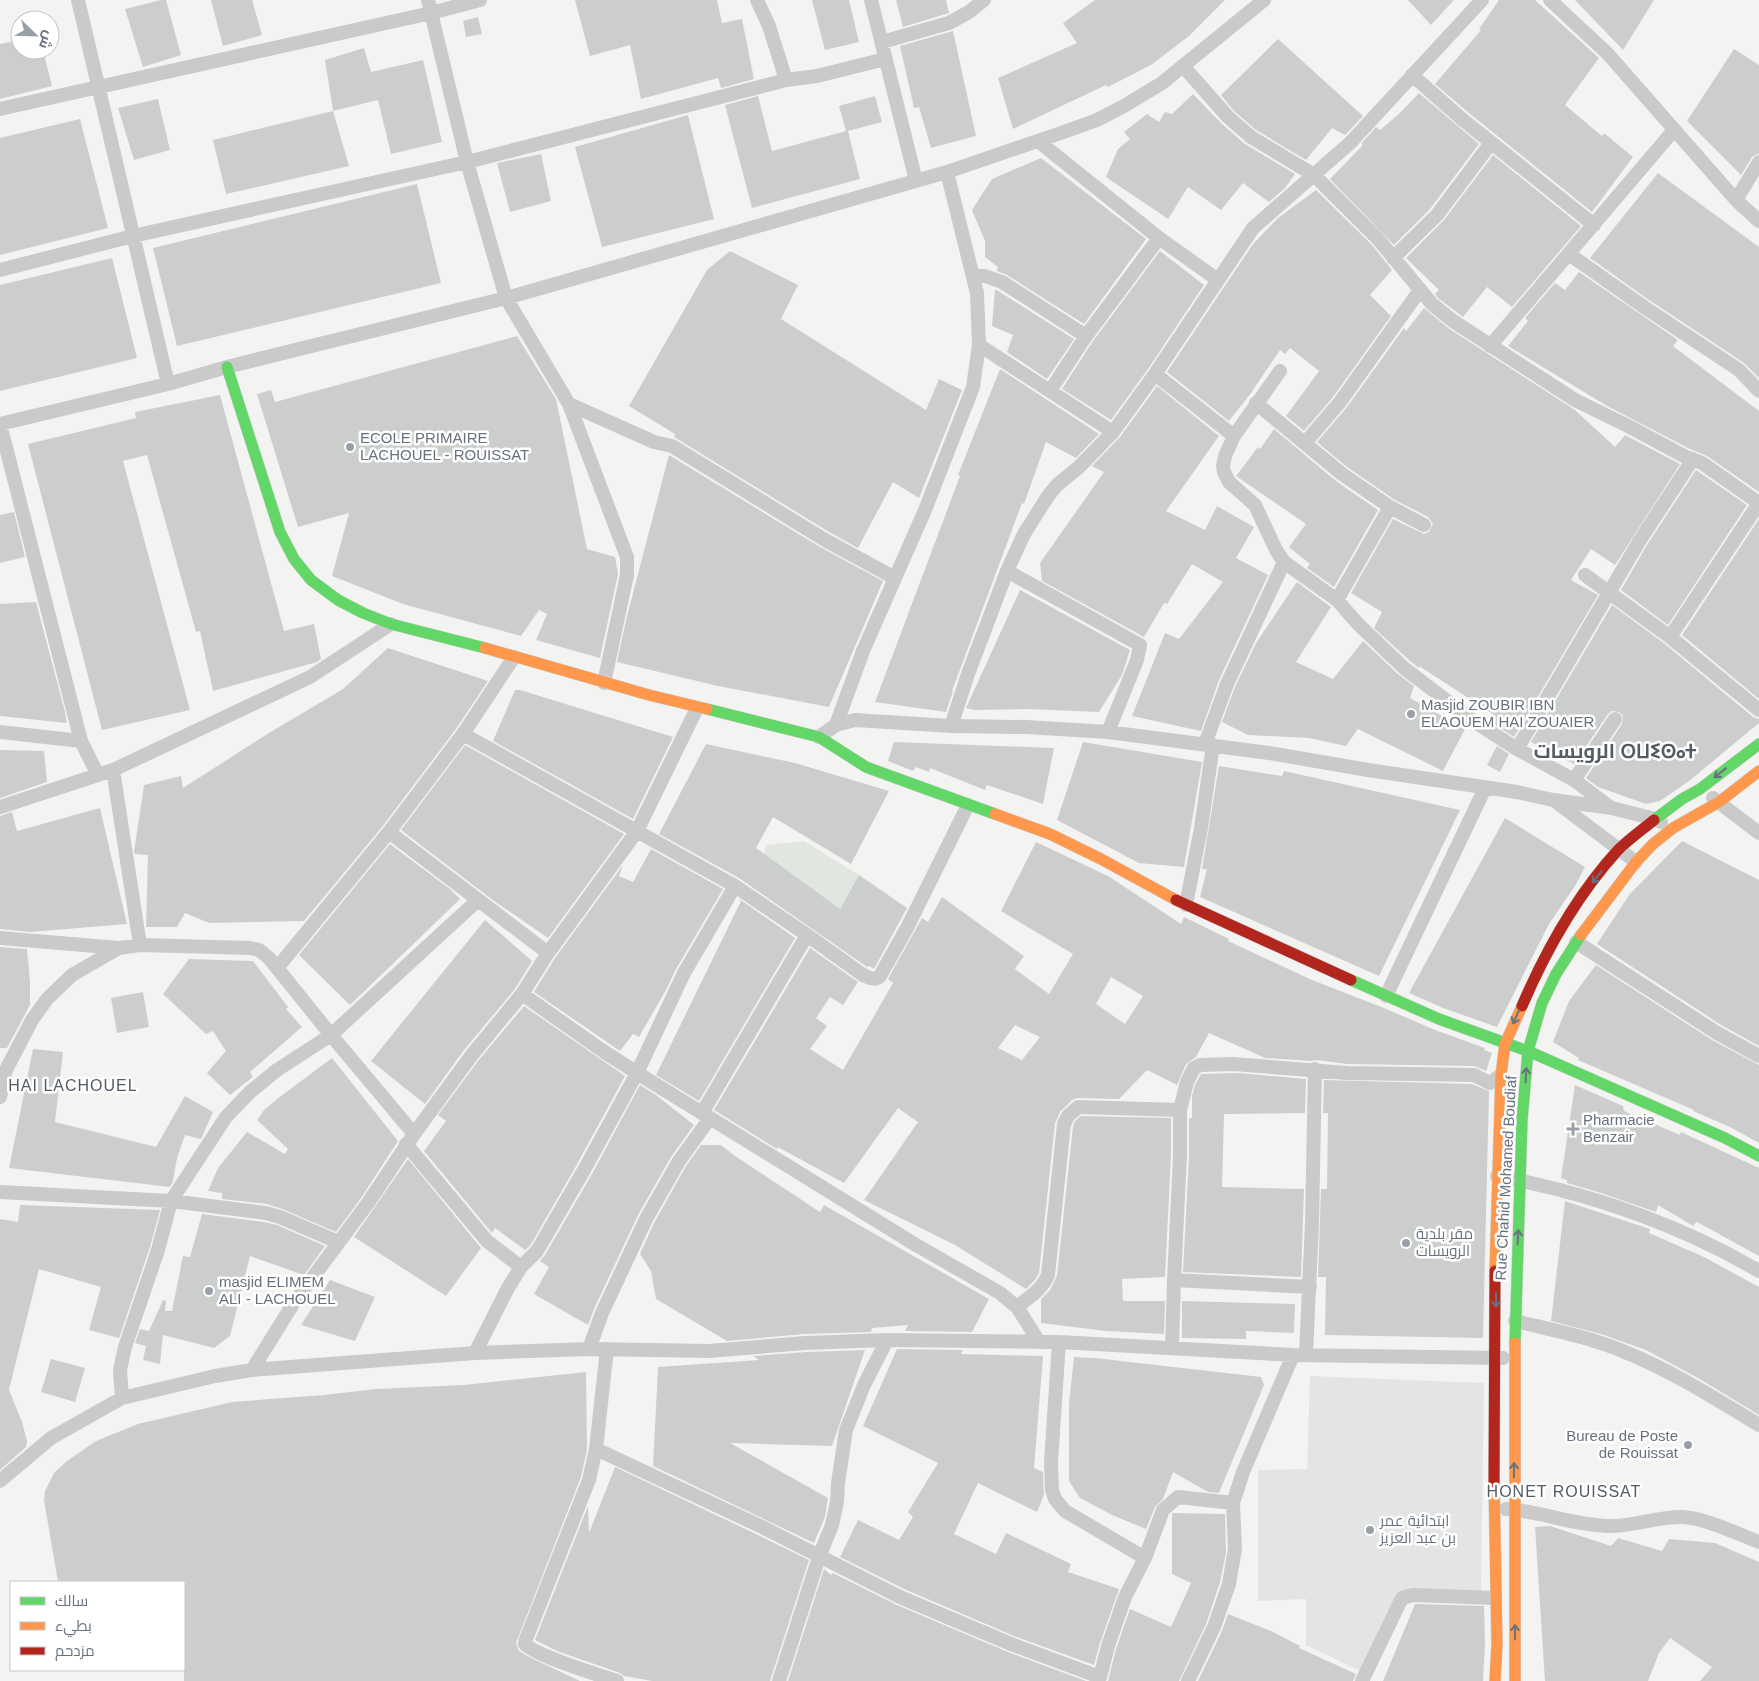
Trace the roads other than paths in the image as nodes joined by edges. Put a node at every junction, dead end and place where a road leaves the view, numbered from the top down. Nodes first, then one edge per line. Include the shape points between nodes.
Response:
1 (78, 0) edge
2 (480, 0) edge
3 (757, 0) edge
4 (871, 0) edge
5 (984, 0) edge
6 (1264, 0) edge
7 (1482, 0) edge
8 (1550, 0) edge
9 (429, 7) edge
10 (882, 42) junction
11 (885, 59) junction
12 (1183, 66) junction
13 (1412, 75) junction
14 (786, 80) junction
15 (98, 87) junction
16 (0, 109) edge
17 (1674, 130) junction
18 (1038, 141) junction
19 (1491, 143) junction
20 (467, 162) junction
21 (1759, 162) edge
22 (947, 172) junction
23 (1314, 175) junction
24 (916, 181) junction
25 (1736, 200) junction
26 (1759, 221) edge
27 (1594, 225) junction
28 (133, 236) junction
29 (1159, 238) junction
30 (1569, 254) junction
31 (1393, 258) junction
32 (0, 270) edge
33 (973, 276) junction
34 (1218, 280) junction
35 (1420, 290) junction
36 (506, 298) junction
37 (1086, 336) junction
38 (979, 345) junction
39 (1490, 346) junction
40 (227, 367) junction
41 (1280, 371) dead end
42 (1155, 374) junction
43 (168, 384) junction
44 (1050, 391) junction
45 (1759, 391) edge
46 (1256, 402) junction
47 (569, 404) junction
48 (0, 424) edge
49 (1113, 432) junction
50 (1234, 436) junction
51 (1305, 443) junction
52 (1693, 459) junction
53 (1759, 503) edge
54 (1390, 506) junction
55 (1424, 525) dead end
56 (1284, 562) junction
57 (1008, 571) junction
58 (1585, 575) dead end
59 (895, 578) junction
60 (1609, 592) junction
61 (1336, 600) junction
62 (391, 624) junction
63 (1670, 637) junction
64 (514, 657) junction
65 (604, 682) junction
66 (697, 708) junction
67 (1759, 710) edge
68 (1615, 719) dead end
69 (836, 725) junction
70 (951, 726) junction
71 (0, 732) edge
72 (1108, 732) junction
73 (463, 734) junction
74 (819, 737) junction
75 (80, 741) junction
76 (1209, 744) junction
77 (1759, 744) edge
78 (1517, 749) junction
79 (113, 770) junction
80 (1759, 771) edge
81 (98, 775) junction
82 (1574, 780) junction
83 (1485, 788) junction
84 (1700, 789) junction
85 (1553, 800) junction
86 (1718, 802) junction
87 (968, 805) junction
88 (0, 807) edge
89 (1612, 808) junction
90 (1655, 818) junction
91 (1673, 828) junction
92 (637, 831) junction
93 (389, 832) junction
94 (1759, 833) edge
95 (1619, 850) junction
96 (1636, 862) junction
97 (735, 886) junction
98 (478, 900) junction
99 (1186, 905) junction
100 (807, 935) junction
101 (0, 938) edge
102 (1576, 942) junction
103 (140, 945) junction
104 (119, 948) junction
105 (548, 953) junction
106 (277, 968) junction
107 (522, 994) junction
108 (1386, 996) junction
109 (331, 1035) junction
110 (1505, 1044) junction
111 (1528, 1051) junction
112 (1759, 1056) edge
113 (1315, 1070) junction
114 (637, 1073) junction
115 (1501, 1075) junction
116 (0, 1097) edge
117 (1180, 1110) junction
118 (706, 1115) junction
119 (410, 1139) junction
120 (1759, 1156) edge
121 (1497, 1176) junction
122 (1520, 1180) junction
123 (0, 1192) edge
124 (171, 1201) junction
125 (338, 1242) junction
126 (521, 1267) junction
127 (1759, 1271) edge
128 (1174, 1280) junction
129 (1310, 1287) junction
130 (1017, 1307) junction
131 (1515, 1321) junction
132 (887, 1340) junction
133 (1039, 1342) junction
134 (1059, 1342) junction
135 (1172, 1348) junction
136 (589, 1349) junction
137 (607, 1349) junction
138 (474, 1353) junction
139 (1300, 1355) junction
140 (1495, 1358) junction
141 (1514, 1358) junction
142 (252, 1370) junction
143 (122, 1398) junction
144 (1759, 1425) edge
145 (596, 1448) junction
146 (0, 1481) edge
147 (1233, 1503) junction
148 (1494, 1509) junction
149 (1514, 1510) junction
150 (1759, 1542) edge
151 (820, 1557) junction
152 (1145, 1558) junction
153 (1495, 1598) junction
154 (1099, 1679) edge
155 (617, 1681) edge
156 (779, 1681) edge
157 (1188, 1681) edge
158 (1362, 1681) edge
159 (1495, 1681) edge
160 (1515, 1681) edge

1 - 15 street
2 - 9 street
3 - 14 street
4 - 10 street
5 - 10 street via 949,23
6 - 12 street
7 - 13 street
8 - 17 street via 1608,54
9 - 15 street
9 - 20 street
10 - 11 street
11 - 14 street via 817,76
11 - 24 street
12 - 18 street via 1124,106
12 - 23 street via 1228,117 1251,137
13 - 19 street
13 - 23 street via 1350,143
14 - 20 street
15 - 16 street
15 - 28 street
17 - 25 street
17 - 27 street
18 - 22 street
18 - 29 street
19 - 27 street
19 - 31 street via 1437,215
20 - 28 street
20 - 36 street
21 - 25 street
22 - 24 street
22 - 33 street
23 - 31 street
23 - 34 street via 1253,228
24 - 36 street
25 - 26 street
27 - 30 street
28 - 32 street
28 - 43 street
29 - 34 street
29 - 37 street
30 - 39 street
30 - 45 street via 1739,370
31 - 35 street
33 - 37 street via 1002,282
33 - 38 street via 977,293
34 - 42 street
35 - 39 street via 1453,321
35 - 51 street via 1340,402
36 - 40 street
36 - 47 street
37 - 44 street
38 - 44 street
38 - 59 street via 973,387 962,419
39 - 52 street via 1575,400
40 - 43 street
40 - 62 main road via 280,532 294,558 311,580 338,600
41 - 46 street
42 - 49 street
42 - 50 street
43 - 48 street
44 - 49 street
46 - 50 street
46 - 51 street
47 - 59 street via 654,442 672,446 825,540
47 - 65 street via 627,557 627,575
48 - 75 street
49 - 57 street via 1048,496 1024,534
50 - 56 street via 1225,456 1224,472 1229,482 1255,505
51 - 54 street via 1342,474
52 - 53 street
52 - 60 street
53 - 63 street
54 - 55 street
54 - 61 street
56 - 61 street
56 - 76 street via 1227,684
57 - 70 street
57 - 72 street via 1140,645
58 - 60 street
59 - 69 street via 863,651
60 - 63 street
60 - 78 street
61 - 78 street via 1404,668 1472,720
62 - 64 main road
62 - 79 street via 310,677
63 - 67 street
64 - 65 main road
64 - 73 street
65 - 66 main road
66 - 74 main road
66 - 92 street
68 - 82 street
69 - 70 street via 854,720
69 - 74 street
70 - 72 street
71 - 75 street
72 - 76 street
73 - 92 street
73 - 93 street
74 - 87 main road via 866,767
75 - 81 street
76 - 83 street
76 - 99 street via 1201,828
77 -> 84 main road, Rue Chahid Mohamed Boudiaf
78 - 82 street
79 - 81 street
79 - 103 street
80 - 86 main road, Rue Chahid Mohamed Boudiaf
81 - 88 street
82 - 89 street
83 - 85 street
83 - 108 street
84 - 86 street
84 - 90 main road, Rue Chahid Mohamed Boudiaf
85 - 89 street
85 - 95 street
86 - 91 main road, Rue Chahid Mohamed Boudiaf
86 - 94 street
87 - 99 main road via 1050,834
87 - 100 street via 907,928 876,980 863,976
89 - 90 street
90 - 91 street
90 - 95 main road, Rue Chahid Mohamed Boudiaf
91 - 96 main road, Rue Chahid Mohamed Boudiaf
92 - 97 street
92 - 105 street
93 - 98 street
93 - 106 street
95 - 96 street
95 -> 110 main road, Rue Chahid Mohamed Boudiaf via 1559,930
96 - 102 main road, Rue Chahid Mohamed Boudiaf
97 - 100 street
97 - 114 street via 684,974
98 - 105 street
98 - 109 street
99 - 108 main road
100 - 118 street
101 - 104 street
102 - 111 main road, Rue Chahid Mohamed Boudiaf via 1542,1003
102 - 112 street
103 - 104 street
103 - 106 street via 250,948 259,950
104 - 116 street via 72,975 47,999 6,1070
105 - 107 street
106 - 109 street
107 - 114 street
107 - 119 street
108 - 110 main road
109 - 119 street
109 - 124 street via 250,1092 226,1117
110 - 111 main road
110 - 115 main road, Rue Chahid Mohamed Boudiaf
111 - 120 main road
122 -> 111 main road, Rue Chahid Mohamed Boudiaf
113 - 115 street via 1474,1075 1490,1083
113 - 117 street via 1200,1065 1190,1074
113 - 129 street
114 - 118 street
114 - 126 street via 537,1251
115 - 121 main road, Rue Chahid Mohamed Boudiaf
117 - 128 street
117 - 130 street via 1078,1107 1068,1116 1064,1124 1048,1275 1038,1291
118 - 130 street via 1000,1293
118 - 136 street via 646,1219 602,1313
119 - 125 street
119 - 126 street via 487,1240
121 - 122 street
121 -> 140 main road, Rue Chahid Mohamed Boudiaf
122 - 127 street via 1602,1202 1682,1232
131 -> 122 main road, Rue Chahid Mohamed Boudiaf
123 - 124 street
124 - 125 street via 266,1213
124 - 143 street via 125,1347 120,1370
125 - 142 street via 293,1304
126 - 138 street
128 - 129 street
128 - 135 street
129 - 139 street
130 - 133 street
131 - 141 main road, Rue Chahid Mohamed Boudiaf
131 - 144 street via 1625,1352 1681,1379
132 - 133 street
132 - 137 street via 709,1351
132 - 151 street via 846,1430 837,1502
133 - 134 street
134 - 135 street
134 - 152 street via 1051,1462 1055,1498 1065,1511
135 - 139 street
136 - 137 street
136 - 138 street
137 - 145 street
138 - 142 street
139 - 140 street
139 - 147 street via 1243,1472
140 - 141 street
140 - 148 main road, Rue Chahid Mohamed Boudiaf
149 -> 141 main road, Rue Chahid Mohamed Boudiaf
142 - 143 street
143 - 146 street via 51,1438
145 - 151 street
145 - 155 street via 589,1480 526,1644 543,1655
147 - 152 street via 1178,1497 1163,1510
147 - 157 street via 1235,1549 1229,1584 1214,1627
148 - 149 street
148 - 153 main road, Rue Chahid Mohamed Boudiaf
149 - 150 street via 1608,1526 1684,1517
160 -> 149 main road, Rue Chahid Mohamed Boudiaf
151 - 154 street via 917,1604
151 - 156 street
152 - 154 street via 1125,1597
153 - 158 street via 1412,1595 1402,1598
153 - 159 main road, Rue Chahid Mohamed Boudiaf

